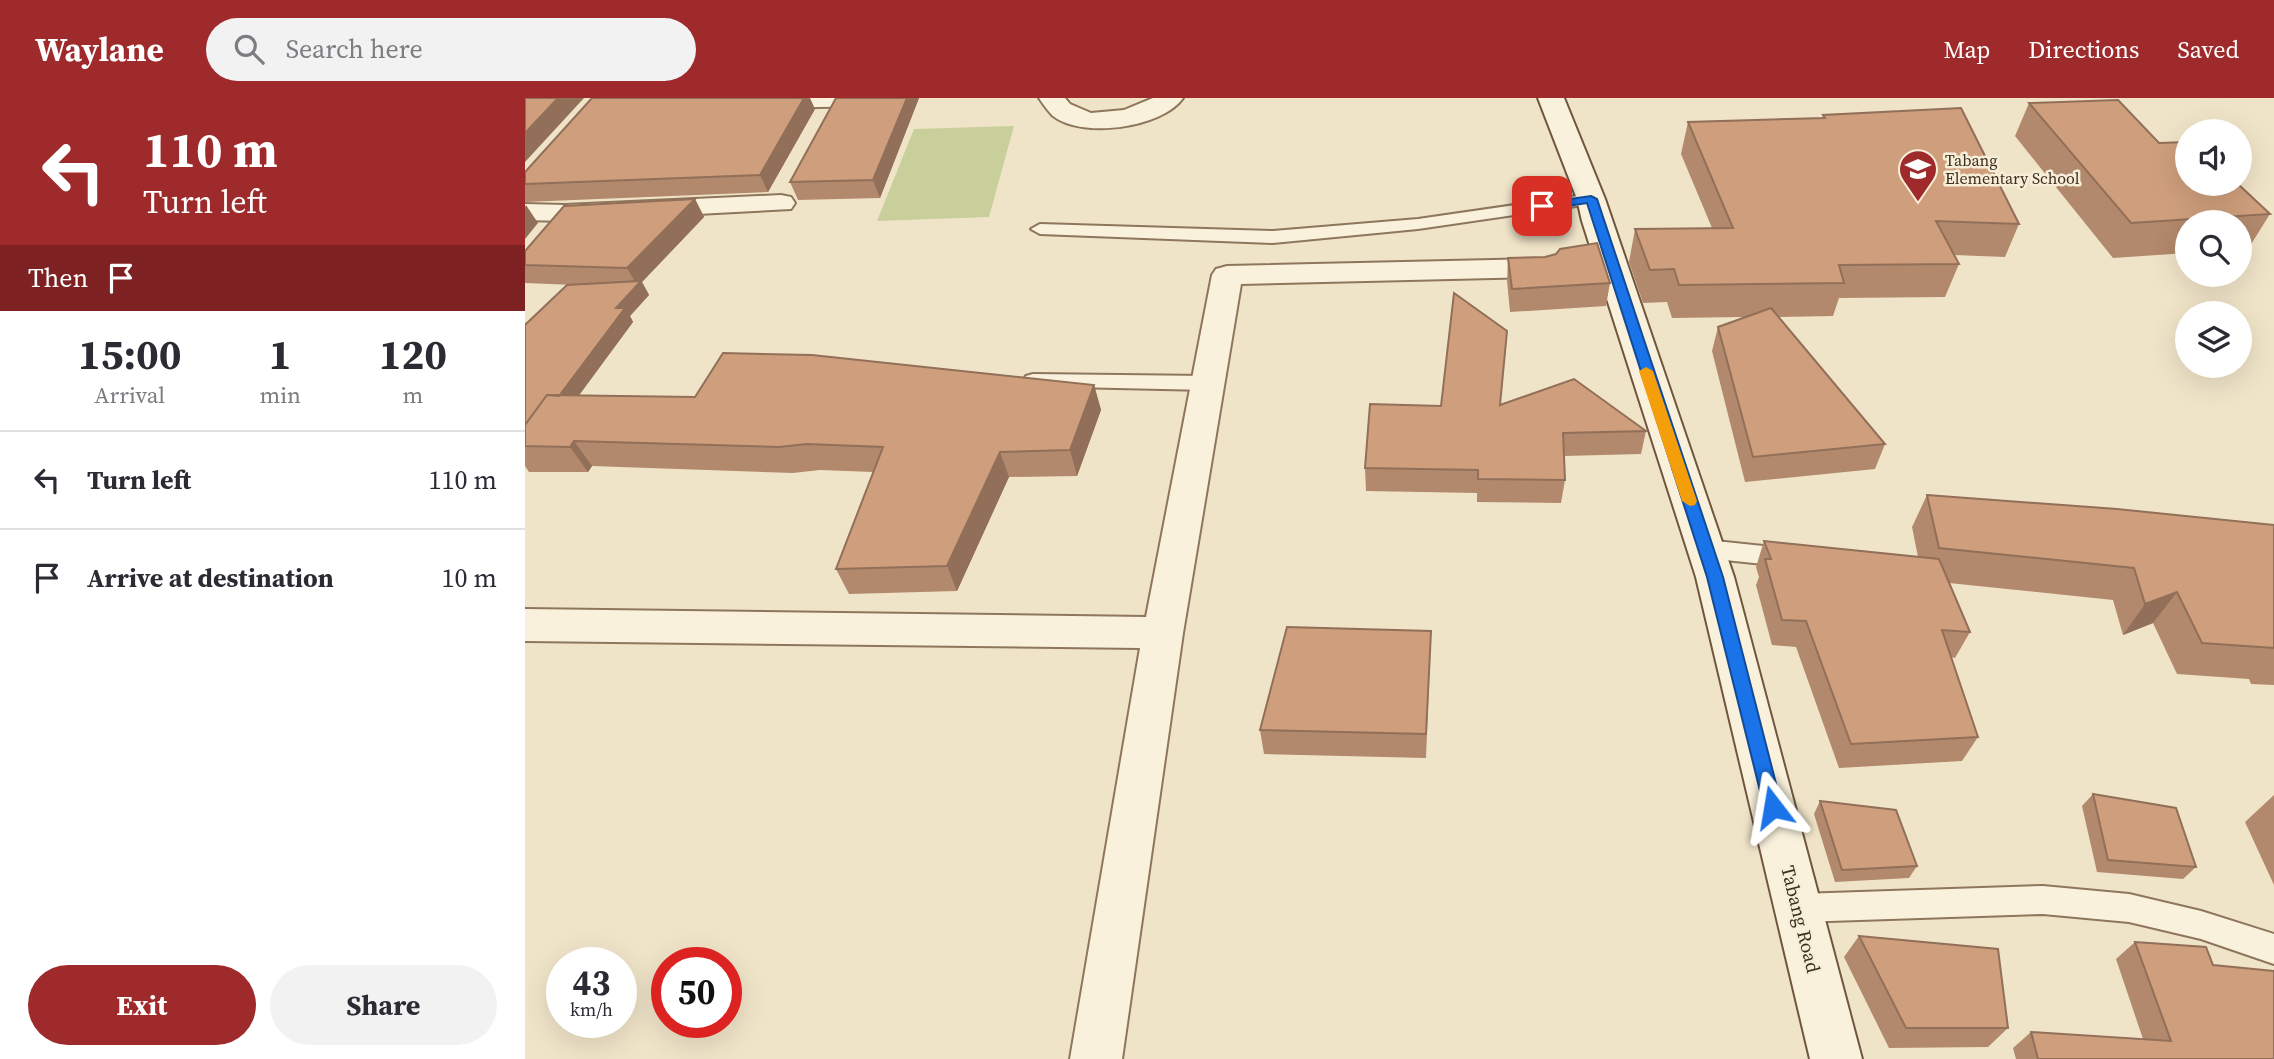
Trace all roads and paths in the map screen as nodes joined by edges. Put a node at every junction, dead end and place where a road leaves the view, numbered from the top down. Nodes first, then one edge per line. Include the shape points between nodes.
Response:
1 (875, 98) edge
2 (1052, 98) edge
3 (1170, 98) edge
4 (1177, 98) edge
5 (1551, 98) edge
6 (771, 99) edge
7 (730, 101) edge
8 (1591, 199) junction
9 (525, 212) edge
10 (565, 213) junction
11 (1040, 229) dead end
12 (765, 231) dead end
13 (541, 242) edge
14 (1542, 268) edge
15 (1007, 381) edge
16 (1207, 383) junction
17 (1706, 549) junction
18 (1811, 559) edge
19 (525, 625) edge
20 (1163, 633) junction
21 (1799, 908) junction
22 (2274, 950) edge
23 (1096, 1059) edge
24 (1836, 1059) edge

1 - 6 street via 829,111
2 - 3 street via 1070,115 1105,121 1144,114
3 - 4 street
5 - 8 street, Tabang Road
6 - 7 street
8 - 11 lane via 1395,226 1273,237
8 - 17 street, Tabang Road
9 - 10 street
10 - 12 street via 787,191
10 - 13 street
14 - 16 street via 1227,275
15 - 16 lane
16 - 20 street
17 - 18 lane
17 - 21 street, Tabang Road
19 - 20 street
20 - 23 street
21 - 22 lane via 2043,900 2129,908 2201,925
21 - 24 street, Tabang Road

